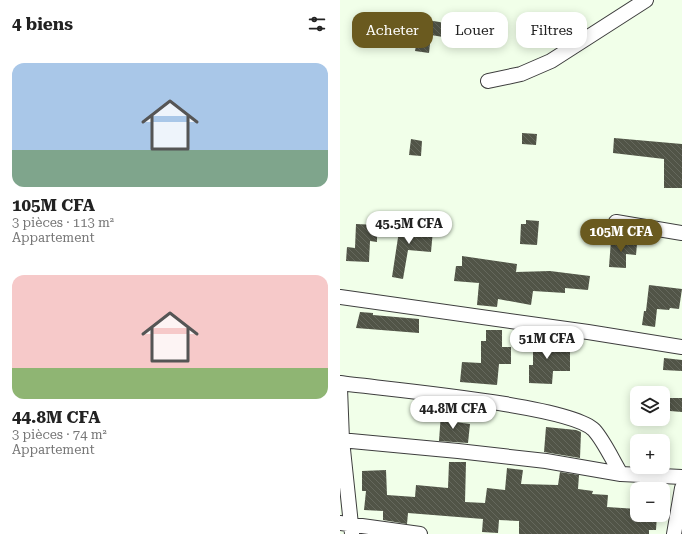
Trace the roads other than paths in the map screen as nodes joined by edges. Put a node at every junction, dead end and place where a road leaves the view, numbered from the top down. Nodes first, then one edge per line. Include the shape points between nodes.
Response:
1 (646, 0) edge
2 (488, 80) dead end
3 (616, 222) dead end
4 (682, 233) edge
5 (340, 297) edge
6 (682, 347) edge
7 (340, 383) edge
8 (340, 388) edge
9 (341, 440) edge
10 (621, 474) junction
11 (682, 477) edge
12 (682, 488) edge
13 (348, 527) edge
14 (420, 534) edge
15 (674, 534) edge

1 - 2 street via 551,61 521,74
3 - 4 street
5 - 6 street
7 - 10 street via 516,406 578,420 594,430
8 - 9 street
9 - 10 street via 524,459
9 - 13 street
10 - 11 street
12 - 15 street
13 - 14 street

